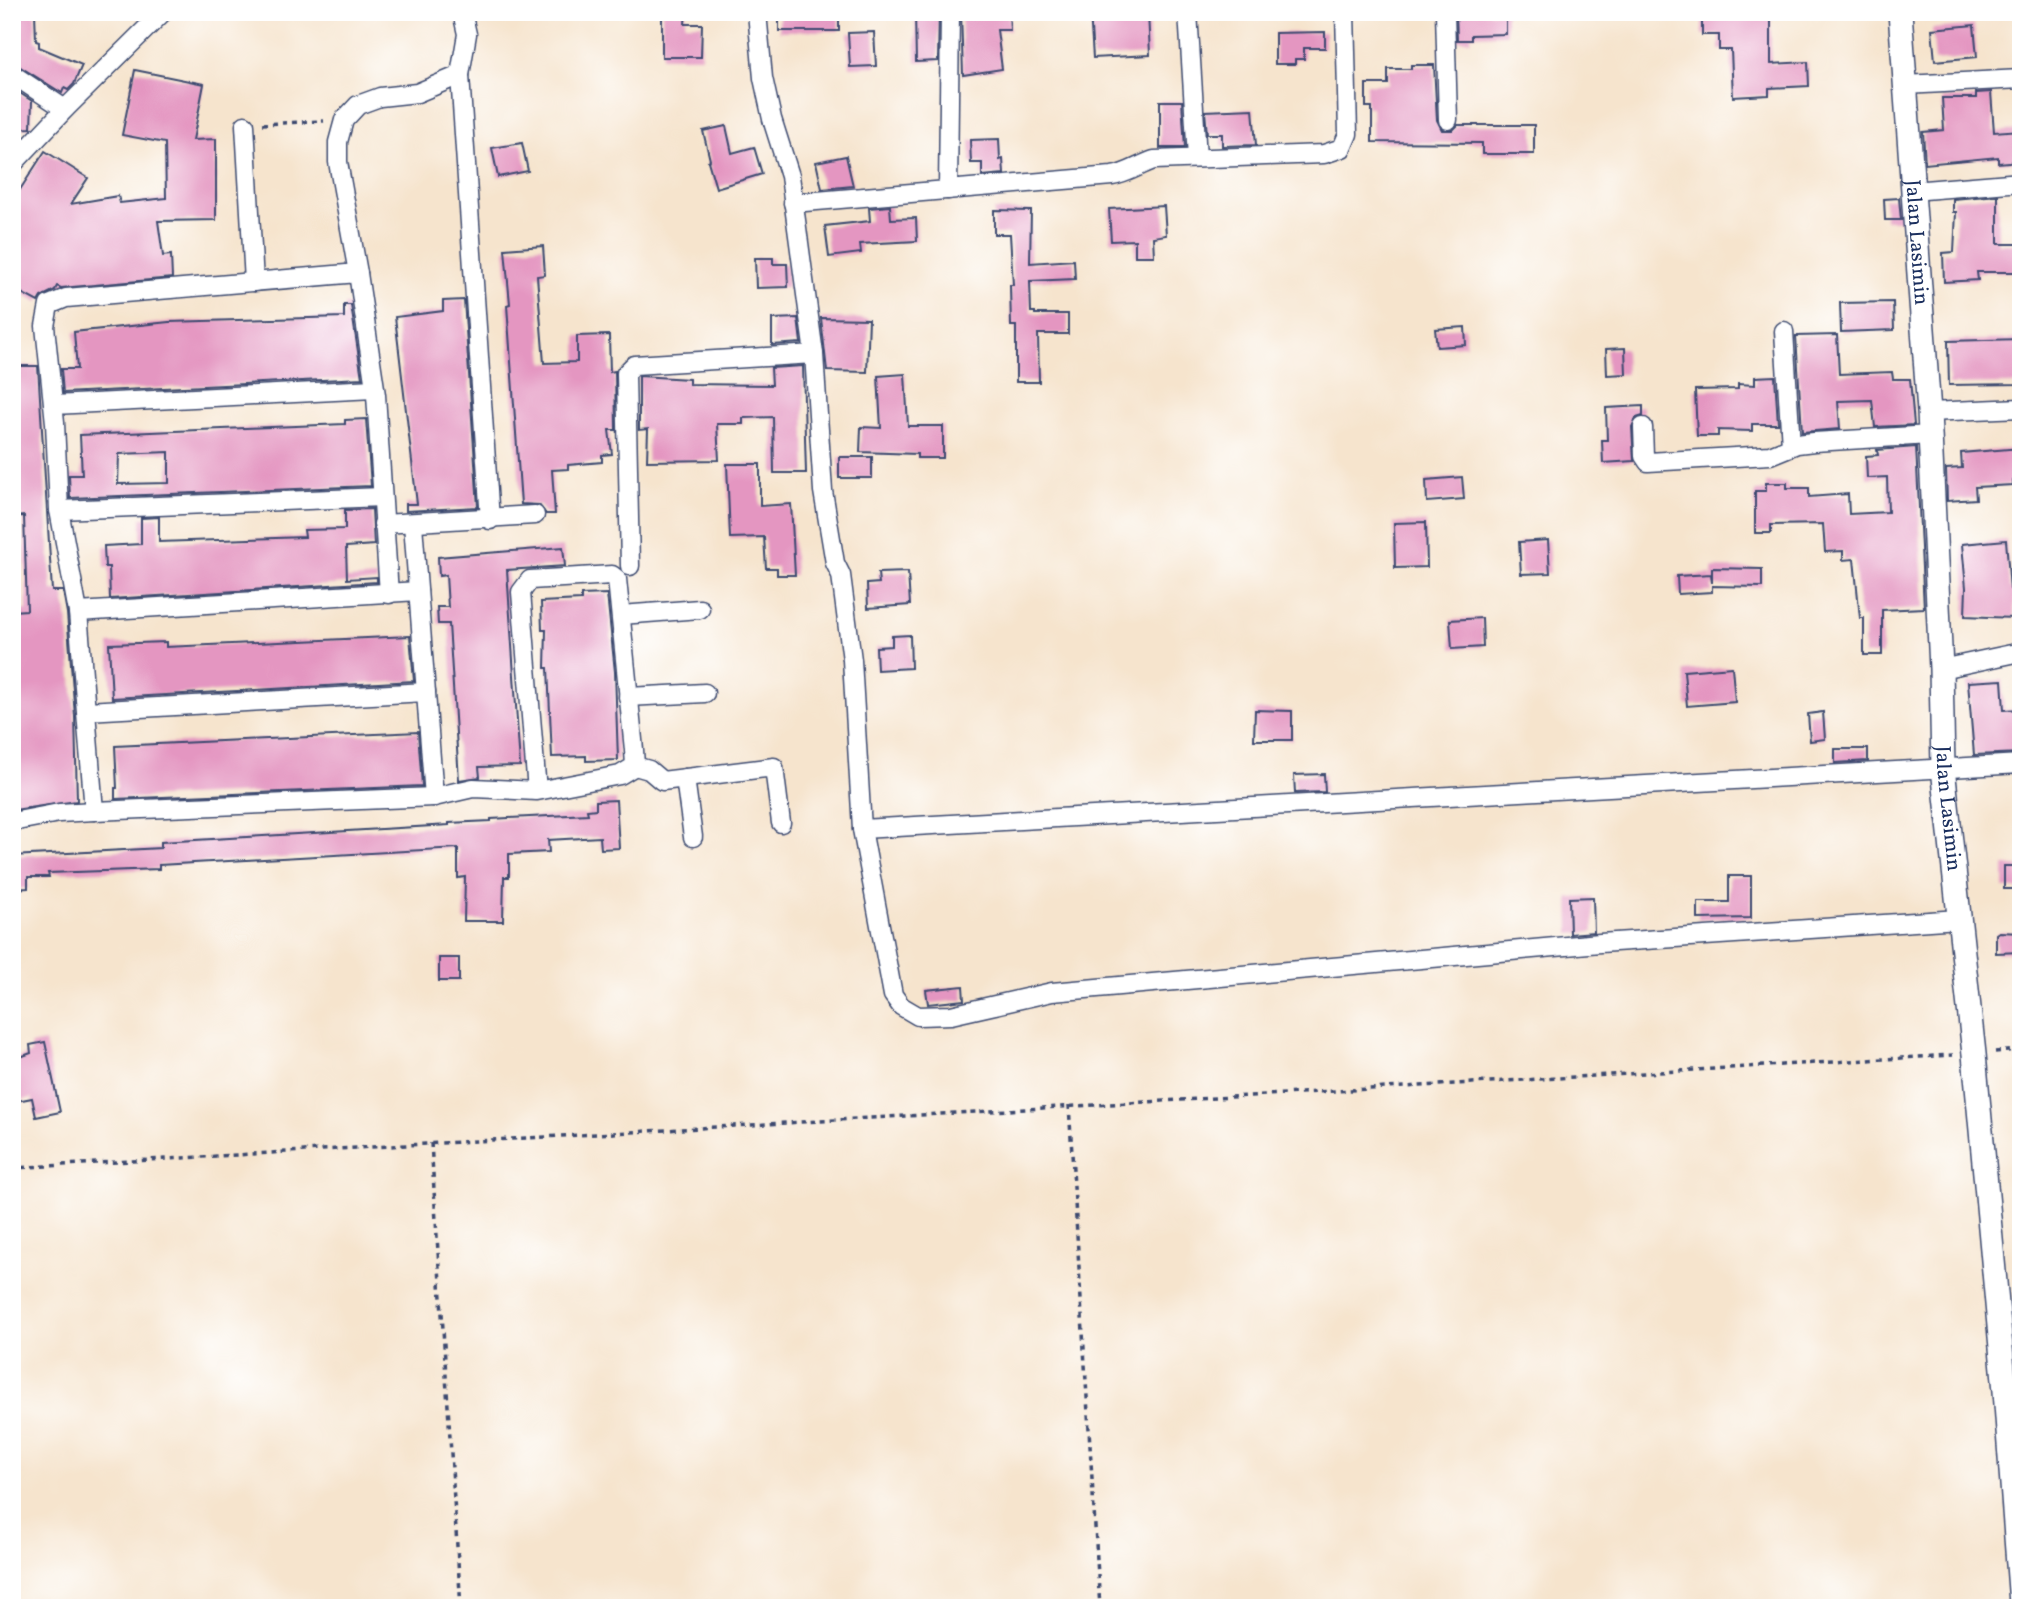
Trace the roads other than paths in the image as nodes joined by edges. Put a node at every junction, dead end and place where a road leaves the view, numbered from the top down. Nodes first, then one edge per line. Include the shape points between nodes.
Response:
1 (163, 12) edge
2 (462, 12) edge
3 (757, 12) edge
4 (950, 12) edge
5 (1188, 12) edge
6 (1345, 12) edge
7 (1445, 12) edge
8 (1900, 12) edge
9 (12, 74) edge
10 (460, 75) junction
11 (2021, 79) edge
12 (1905, 85) junction
13 (65, 109) junction
14 (1448, 120) dead end
15 (245, 125) road end
16 (1197, 158) junction
17 (12, 164) edge
18 (2021, 182) edge
19 (948, 190) junction
20 (1912, 191) junction
21 (793, 203) junction
22 (358, 273) junction
23 (254, 282) junction
24 (1784, 331) dead end
25 (814, 354) junction
26 (374, 389) junction
27 (54, 405) junction
28 (2021, 408) edge
29 (1929, 424) junction
30 (1643, 427) dead end
31 (1791, 446) junction
32 (383, 497) junction
33 (58, 510) junction
34 (535, 515) dead end
35 (490, 520) junction
36 (383, 524) junction
37 (413, 524) junction
38 (629, 566) dead end
39 (418, 591) junction
40 (389, 594) junction
41 (700, 609) dead end
42 (78, 612) junction
43 (621, 615) junction
44 (2021, 652) edge
45 (1941, 669) junction
46 (426, 692) junction
47 (705, 692) dead end
48 (628, 697) junction
49 (88, 711) junction
50 (2021, 764) edge
51 (635, 766) junction
52 (1943, 768) junction
53 (685, 778) junction
54 (537, 791) junction
55 (435, 797) junction
56 (94, 811) junction
57 (12, 822) edge
58 (781, 823) dead end
59 (862, 829) junction
60 (693, 837) dead end
61 (1959, 919) junction
62 (2021, 1604) edge

1 - 13 street
2 - 10 street via 467,34
3 - 21 street via 763,78
4 - 19 street
5 - 16 street
6 - 16 street via 1348,134 1342,148 1324,154
7 - 14 street
8 - 12 street, Jalan Lasimin
9 - 13 street
10 - 22 street via 417,93 358,105 344,120 338,162
10 - 35 street
11 - 12 street
12 - 20 street, Jalan Lasimin
13 - 17 street
15 - 23 street
16 - 19 street via 1154,160 1122,175
18 - 20 street
19 - 21 street
20 - 29 street, Jalan Lasimin
21 - 25 street
22 - 23 street
22 - 26 street
23 - 27 street via 66,298 49,304 45,326
24 - 31 street
25 - 38 street via 634,365 626,373
25 - 59 street via 823,491 841,575 852,660
26 - 27 street
26 - 32 street
27 - 33 street
28 - 29 street
29 - 31 street via 1879,440
29 - 45 street, Jalan Lasimin
30 - 31 street via 1648,462 1770,455
32 - 33 street
32 - 36 street
33 - 42 street
34 - 35 street
35 - 37 street
36 - 37 street
36 - 40 street
37 - 39 street
39 - 40 street
39 - 46 street
40 - 42 street
41 - 43 street
42 - 49 street
43 - 48 street
43 - 54 street via 617,579 612,575 530,580 521,592
44 - 45 street
45 - 52 street, Jalan Lasimin
46 - 49 street
46 - 55 street
47 - 48 street
48 - 51 street
49 - 56 street
50 - 52 street
51 - 53 street via 662,781
51 - 54 street via 620,775
52 - 59 street
52 - 61 street, Jalan Lasimin
53 - 58 street via 774,767
53 - 60 street
54 - 55 street via 473,788
55 - 56 street
56 - 57 street
59 - 61 street via 893,995 918,1016 969,1012 1052,992 1600,943
61 - 62 street, Jalan Lasimin

